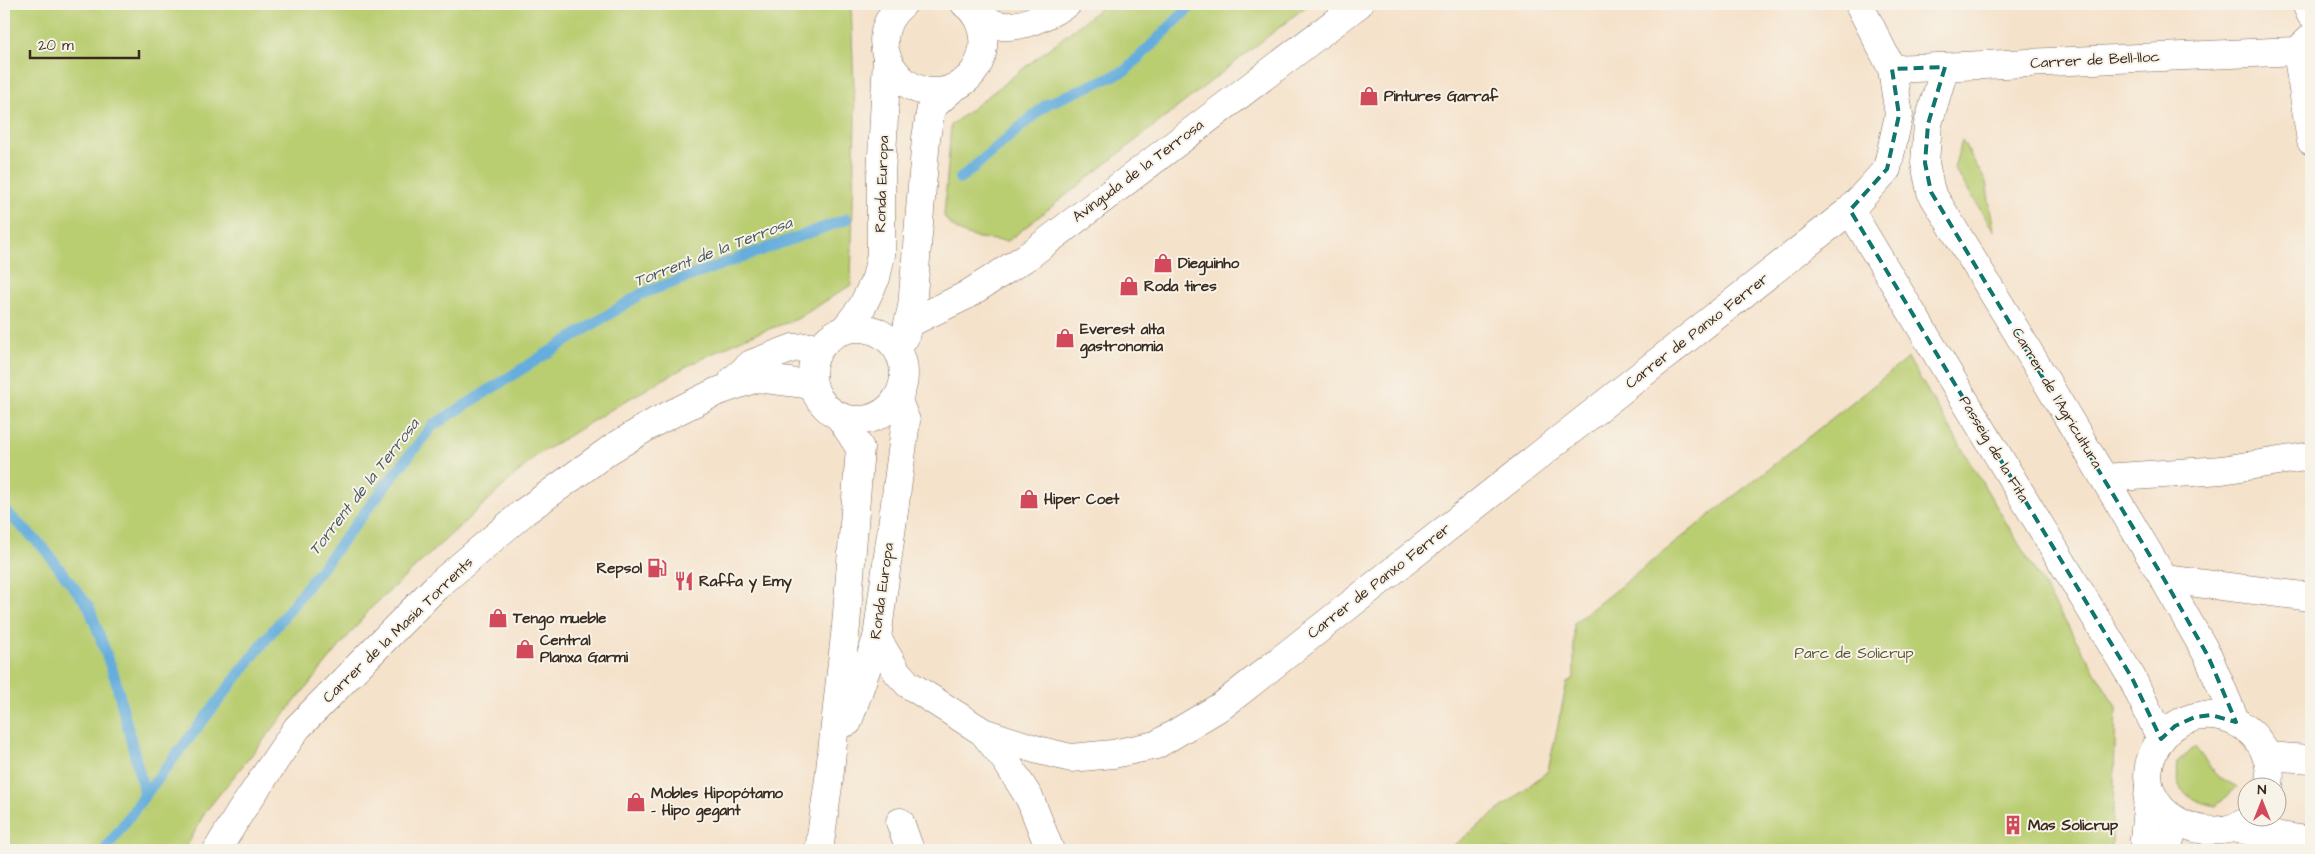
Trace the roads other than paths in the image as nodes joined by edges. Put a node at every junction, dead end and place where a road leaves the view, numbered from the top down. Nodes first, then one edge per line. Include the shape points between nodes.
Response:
1 (1067, 4) edge
2 (1360, 4) edge
3 (1859, 4) edge
4 (2306, 4) edge
5 (894, 9) edge
6 (970, 10) edge
7 (2311, 15) edge
8 (2304, 44) edge
9 (887, 58) junction
10 (1945, 67) junction
11 (1892, 69) junction
12 (953, 88) junction
13 (2311, 141) edge
14 (1887, 169) junction
15 (1931, 192) junction
16 (1850, 210) junction
17 (908, 324) junction
18 (844, 330) junction
19 (821, 346) junction
20 (900, 355) junction
21 (813, 385) junction
22 (722, 389) junction
23 (898, 398) junction
24 (838, 416) junction
25 (2311, 456) edge
26 (2104, 478) junction
27 (2164, 579) junction
28 (2311, 597) edge
29 (877, 638) junction
30 (2236, 722) junction
31 (983, 732) junction
32 (2161, 739) junction
33 (2266, 756) junction
34 (2311, 759) edge
35 (2270, 776) edge
36 (829, 779) junction
37 (2149, 785) junction
38 (900, 822) dead end
39 (2241, 826) edge
40 (2256, 826) edge
41 (2171, 838) edge
42 (2311, 842) edge
43 (217, 850) edge
44 (819, 850) edge
45 (910, 850) edge
46 (1050, 850) edge
47 (2143, 850) edge

1 - 6 street via 1022,24 1002,26
2 - 17 street, Avinguda de la Terrosa via 1028,256 965,296
3 - 11 street
4 - 7 street
5 - 9 street, Ronda Europa via 884,38
6 - 12 street via 983,35 982,54 970,76
8 - 10 street, Carrer de Bell-lloc
8 - 13 street
9 - 12 street via 899,77 914,87 930,91
9 - 18 street, Ronda Europa via 880,255 876,278 862,307
10 - 11 street, Carrer de Bell-lloc
10 - 15 street, Carrer de l'Agricultura via 1928,124 1925,163
11 - 14 street via 1899,115
12 - 17 street via 931,108
14 - 15 street via 1908,174
14 - 16 street
15 - 26 street, Carrer de l'Agricultura
16 - 31 street, Carrer de Panxo Ferrer via 1223,706 1156,745 1113,754 1070,758
16 - 32 street, Passeig de la Fita via 2132,678
17 - 20 street
18 - 19 street, Ronda Europa
18 - 20 street via 860,328 877,332 891,341
19 - 21 street via 813,362
19 - 22 street, Carrer de la Masia Torrents via 793,348 751,364
20 - 23 street via 904,377
21 - 22 street, Carrer de la Masia Torrents via 757,378
21 - 24 street, Ronda Europa via 822,404
22 - 43 street, Carrer de la Masia Torrents via 657,420 611,449 524,512 436,588 297,728
23 - 24 street via 871,418 853,420
23 - 29 street, Ronda Europa via 906,420
24 - 36 street, Ronda Europa via 860,448 846,626
25 - 26 street via 2222,470
26 - 27 street, Carrer de l'Agricultura
27 - 28 street
27 - 30 street, Carrer de l'Agricultura via 2208,656
29 - 31 street, Carrer de Panxo Ferrer via 908,684
29 - 36 street, Ronda Europa
30 - 32 street via 2212,715 2195,717 2175,726
30 - 33 street via 2254,736
31 - 46 street via 1030,799
32 - 37 street via 2150,761
33 - 34 street
33 - 35 street
36 - 44 street, Ronda Europa
37 - 41 street
37 - 47 street
38 - 45 street
39 - 41 street via 2227,834 2206,836 2189,832
40 - 42 street

